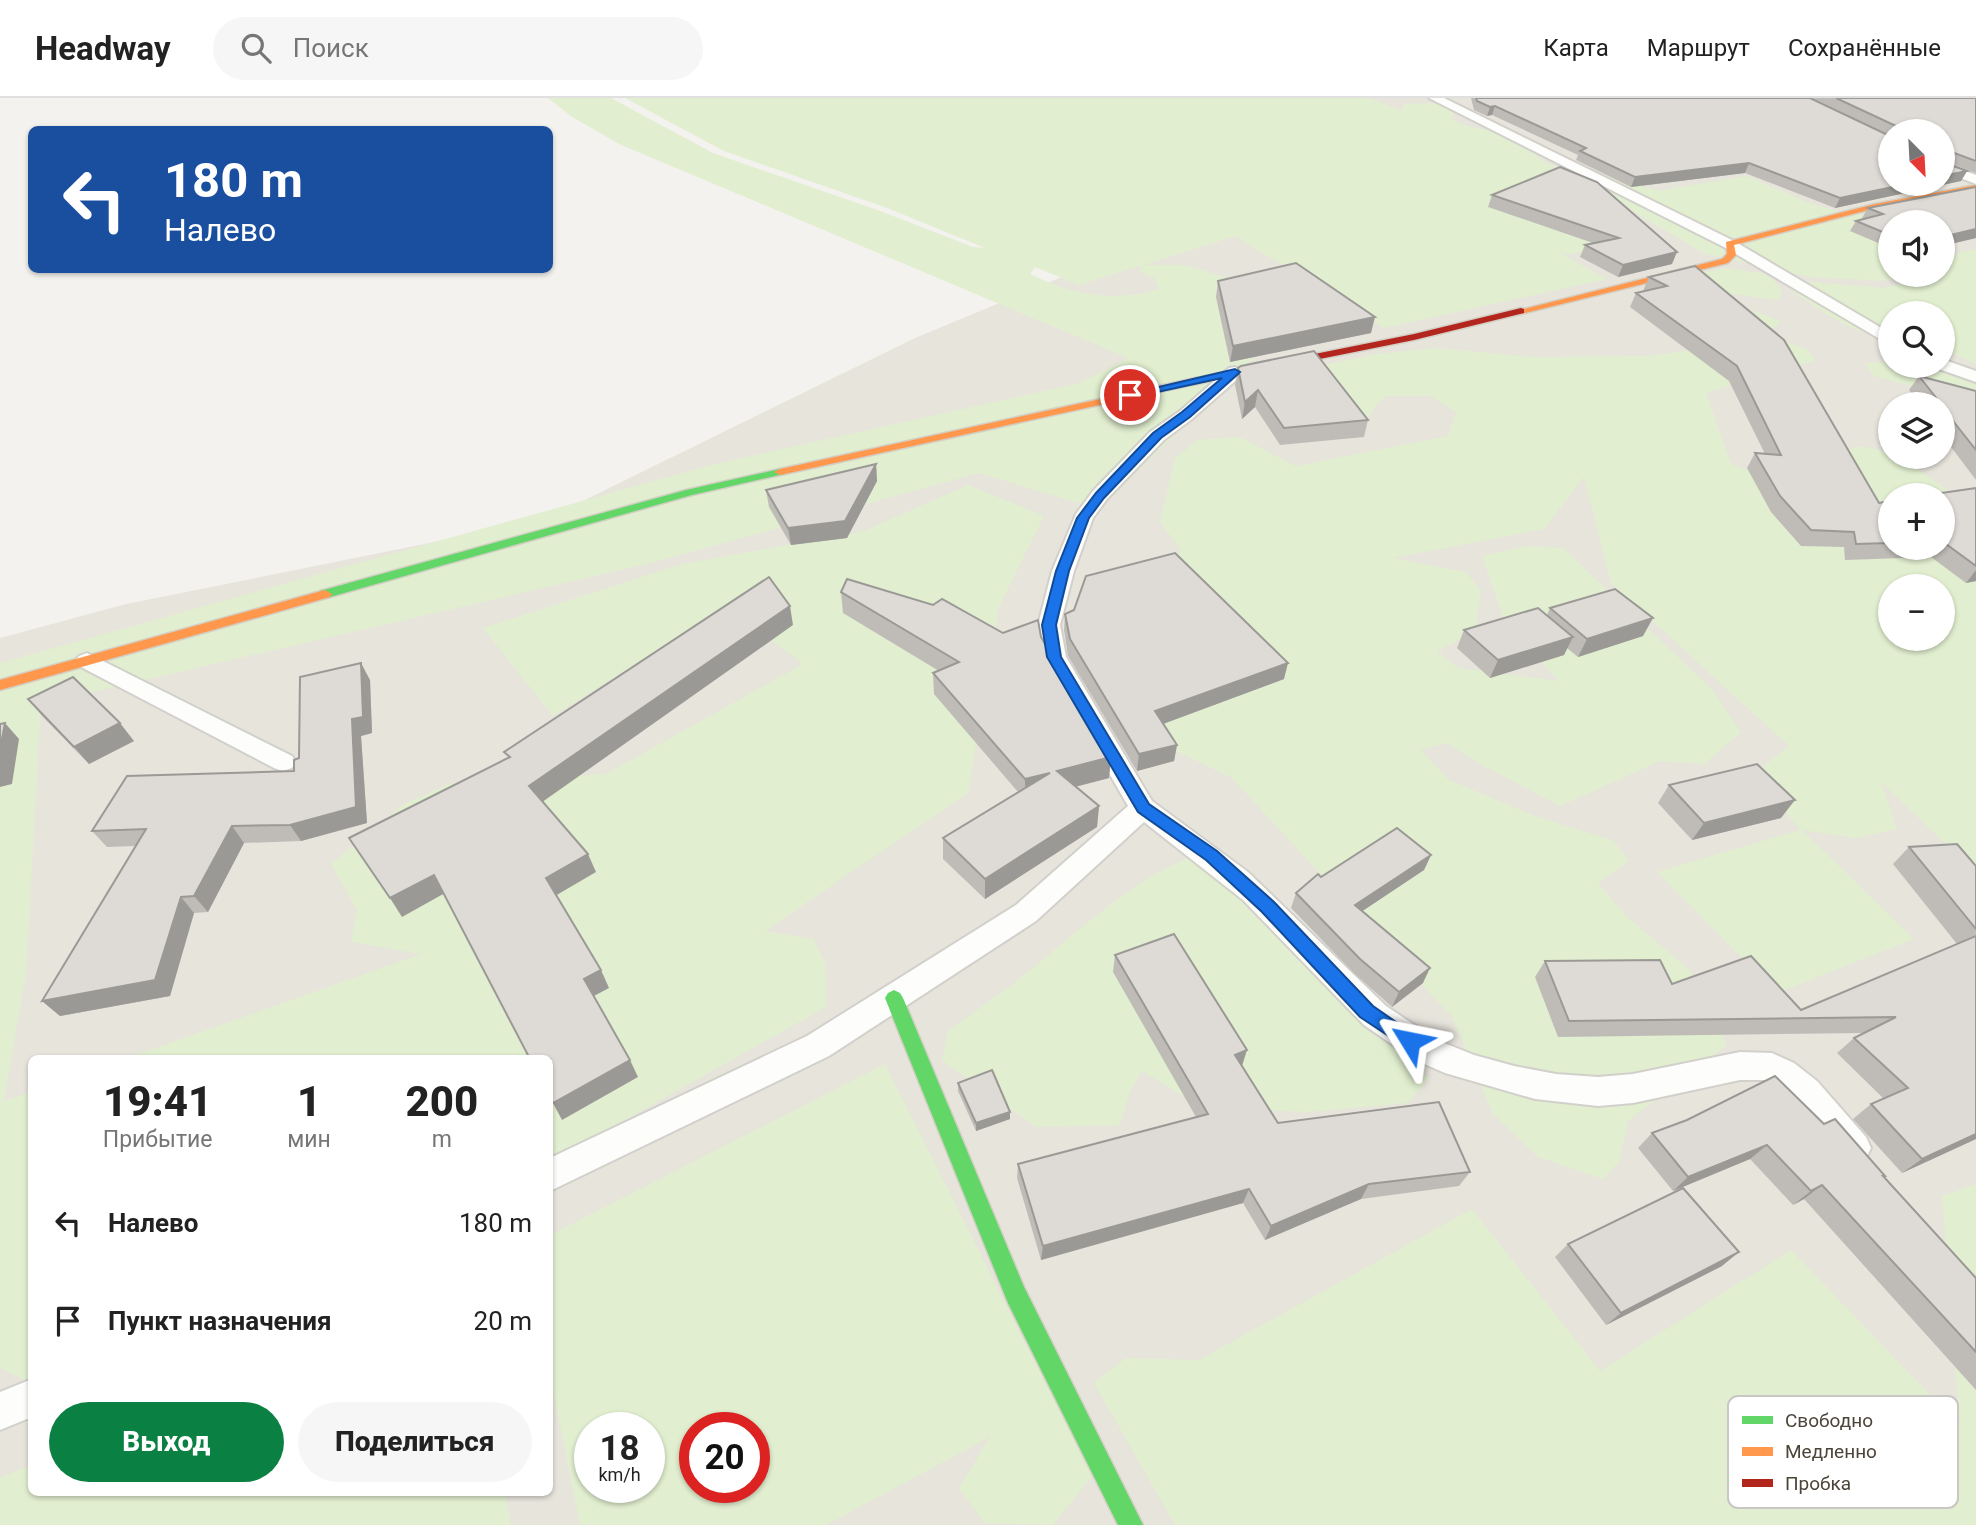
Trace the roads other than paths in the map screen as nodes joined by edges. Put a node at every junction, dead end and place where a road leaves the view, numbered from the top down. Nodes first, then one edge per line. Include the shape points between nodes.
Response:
1 (1435, 98) edge
2 (1955, 173) edge
3 (1976, 185) edge
4 (1729, 244) junction
5 (1878, 333) edge
6 (1955, 369) edge
7 (1235, 372) junction
8 (1976, 377) edge
9 (87, 661) junction
10 (0, 685) edge
11 (283, 762) dead end
12 (1143, 808) junction
13 (894, 998) junction
14 (553, 1174) edge
15 (1878, 1175) edge
16 (28, 1400) edge
17 (0, 1411) edge
18 (1131, 1525) edge

1 - 4 lane
2 - 3 lane
3 - 4 street
4 - 5 lane
4 - 7 street via 1730,259 1712,265 1415,337
6 - 8 lane
7 - 9 street via 691,492
7 - 12 lane via 1157,436 1083,518 1049,625 1054,657
9 - 10 street
9 - 11 lane
12 - 13 lane via 1026,913
12 - 15 lane via 1211,856 1268,907 1367,1012 1410,1041 1456,1063 1584,1092 1619,1091 1747,1065 1770,1066 1789,1075
13 - 14 lane via 818,1046
13 - 18 street via 1016,1294
16 - 17 lane

